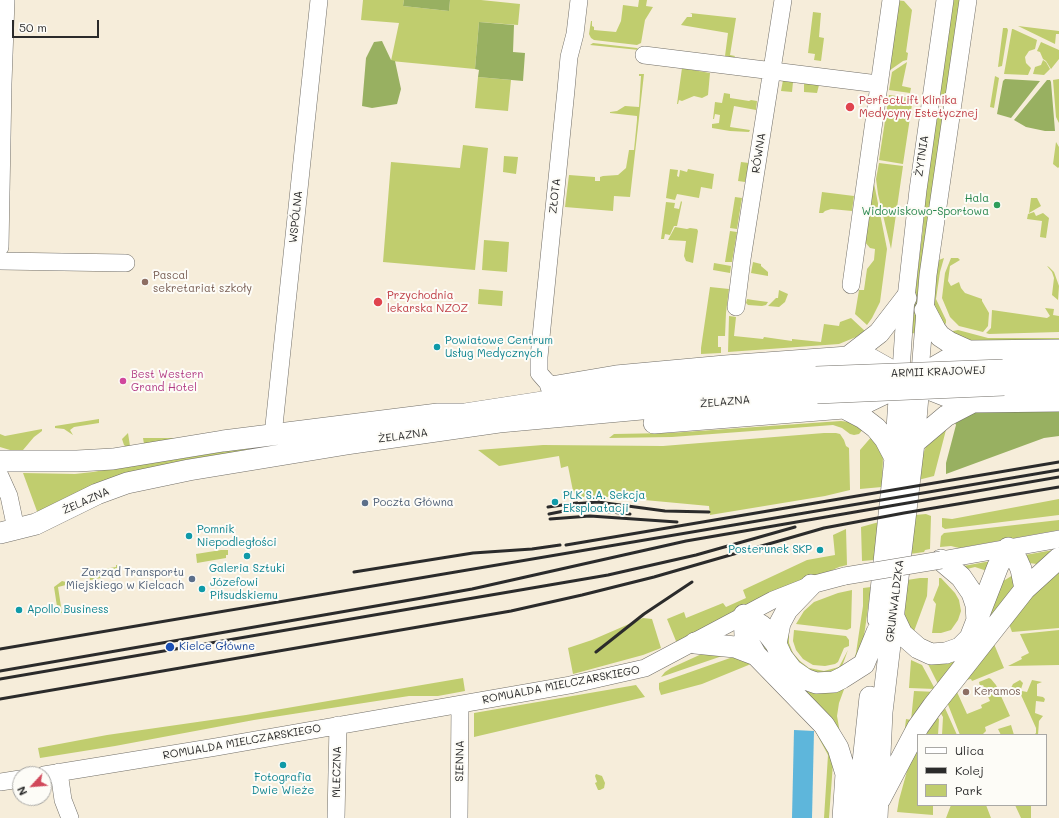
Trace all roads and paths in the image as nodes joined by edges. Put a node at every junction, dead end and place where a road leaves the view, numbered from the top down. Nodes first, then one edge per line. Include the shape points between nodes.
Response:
1 (6, 0) edge
2 (319, 0) edge
3 (579, 0) edge
4 (783, 0) edge
5 (891, 0) edge
6 (945, 0) edge
7 (968, 0) edge
8 (644, 55) dead end
9 (773, 71) junction
10 (878, 84) junction
11 (0, 255) edge
12 (126, 264) dead end
13 (851, 285) dead end
14 (906, 298) junction
15 (736, 307) dead end
16 (925, 310) junction
17 (1059, 350) edge
18 (969, 352) junction
19 (848, 357) junction
20 (1059, 369) edge
21 (1004, 377) junction
22 (909, 382) junction
23 (1059, 384) edge
24 (816, 385) junction
25 (553, 387) junction
26 (1059, 400) edge
27 (973, 402) junction
28 (844, 408) junction
29 (438, 414) junction
30 (500, 422) junction
31 (273, 435) junction
32 (914, 442) junction
33 (895, 458) junction
34 (0, 461) edge
35 (0, 476) edge
36 (8, 531) edge
37 (1059, 540) edge
38 (1008, 548) junction
39 (1059, 558) edge
40 (941, 560) junction
41 (811, 585) junction
42 (1025, 589) junction
43 (744, 615) junction
44 (893, 615) junction
45 (977, 622) junction
46 (877, 632) junction
47 (695, 643) junction
48 (776, 644) junction
49 (756, 655) junction
50 (460, 705) junction
51 (338, 726) junction
52 (52, 774) edge
53 (12, 780) edge
54 (0, 782) edge
55 (878, 811) edge
56 (70, 818) edge
57 (336, 818) edge
58 (459, 818) edge
59 (843, 818) edge
60 (857, 818) edge

1 - 11 street
2 - 31 street, WSPÓLNA
3 - 25 street, ZŁOTA via 569,57 539,357 540,373
4 - 9 street, RÓWNA
5 - 10 street
6 - 14 street, ŻYTNIA via 918,190
7 - 16 street, ŻYTNIA
8 - 9 street
9 - 10 street
9 - 15 street, RÓWNA
10 - 13 street
11 - 12 street
14 - 19 main road via 879,333
14 - 22 street, ŻYTNIA
16 - 18 main road via 940,336
16 - 22 street, ŻYTNIA
17 - 18 main road
18 - 22 main road via 945,361
19 - 22 main road via 869,358
19 - 25 main road via 623,376
20 - 21 main road, ARMII KRAJOWEJ
21 - 23 main road, ARMII KRAJOWEJ
21 - 24 main road, ARMII KRAJOWEJ, bridge
22 - 27 main road via 959,400
22 - 28 main road via 874,399
22 - 32 main road, GRUNWALDZKA
22 - 33 main road, GRUNWALDZKA
24 - 29 main road, ŻELAZNA via 575,397 465,414
24 - 30 main road, ŻELAZNA
25 - 29 main road via 464,404
26 - 27 main road
27 - 32 main road via 946,416
28 - 30 main road via 596,428
28 - 33 main road via 876,428
29 - 31 main road, ŻELAZNA
30 - 36 main road, ŻELAZNA via 166,474 127,483 97,494 36,524
31 - 34 main road, ŻELAZNA via 212,442 107,460
32 - 44 main road, GRUNWALDZKA
33 - 46 main road, GRUNWALDZKA
35 - 36 street via 9,496
37 - 38 street, ROMUALDA MIELCZARSKIEGO
38 - 40 street, ROMUALDA MIELCZARSKIEGO
38 - 42 main road via 1021,568
38 - 45 main road via 998,566
39 - 42 main road
40 - 41 street, ROMUALDA MIELCZARSKIEGO, bridge via 845,576
40 - 45 main road via 961,577 972,593
41 - 43 street, ROMUALDA MIELCZARSKIEGO via 785,594
41 - 48 main road via 787,610 780,623
42 - 55 main road via 918,727
43 - 47 street, ROMUALDA MIELCZARSKIEGO
43 - 48 main road via 762,626
43 - 49 main road via 745,636
44 - 45 main road via 902,634 912,644 931,654 946,653 960,648 970,638
44 - 55 main road, GRUNWALDZKA via 882,712
46 - 48 main road via 864,664 842,678 824,683 804,679 792,670
46 - 60 main road, GRUNWALDZKA
47 - 49 main road via 735,647
47 - 50 street, ROMUALDA MIELCZARSKIEGO via 645,668
49 - 59 main road via 824,725 838,748 846,774
50 - 51 street, ROMUALDA MIELCZARSKIEGO
50 - 58 street, SIENNA
51 - 52 street, ROMUALDA MIELCZARSKIEGO
51 - 57 street, MLECZNA
52 - 56 street
53 - 54 street

